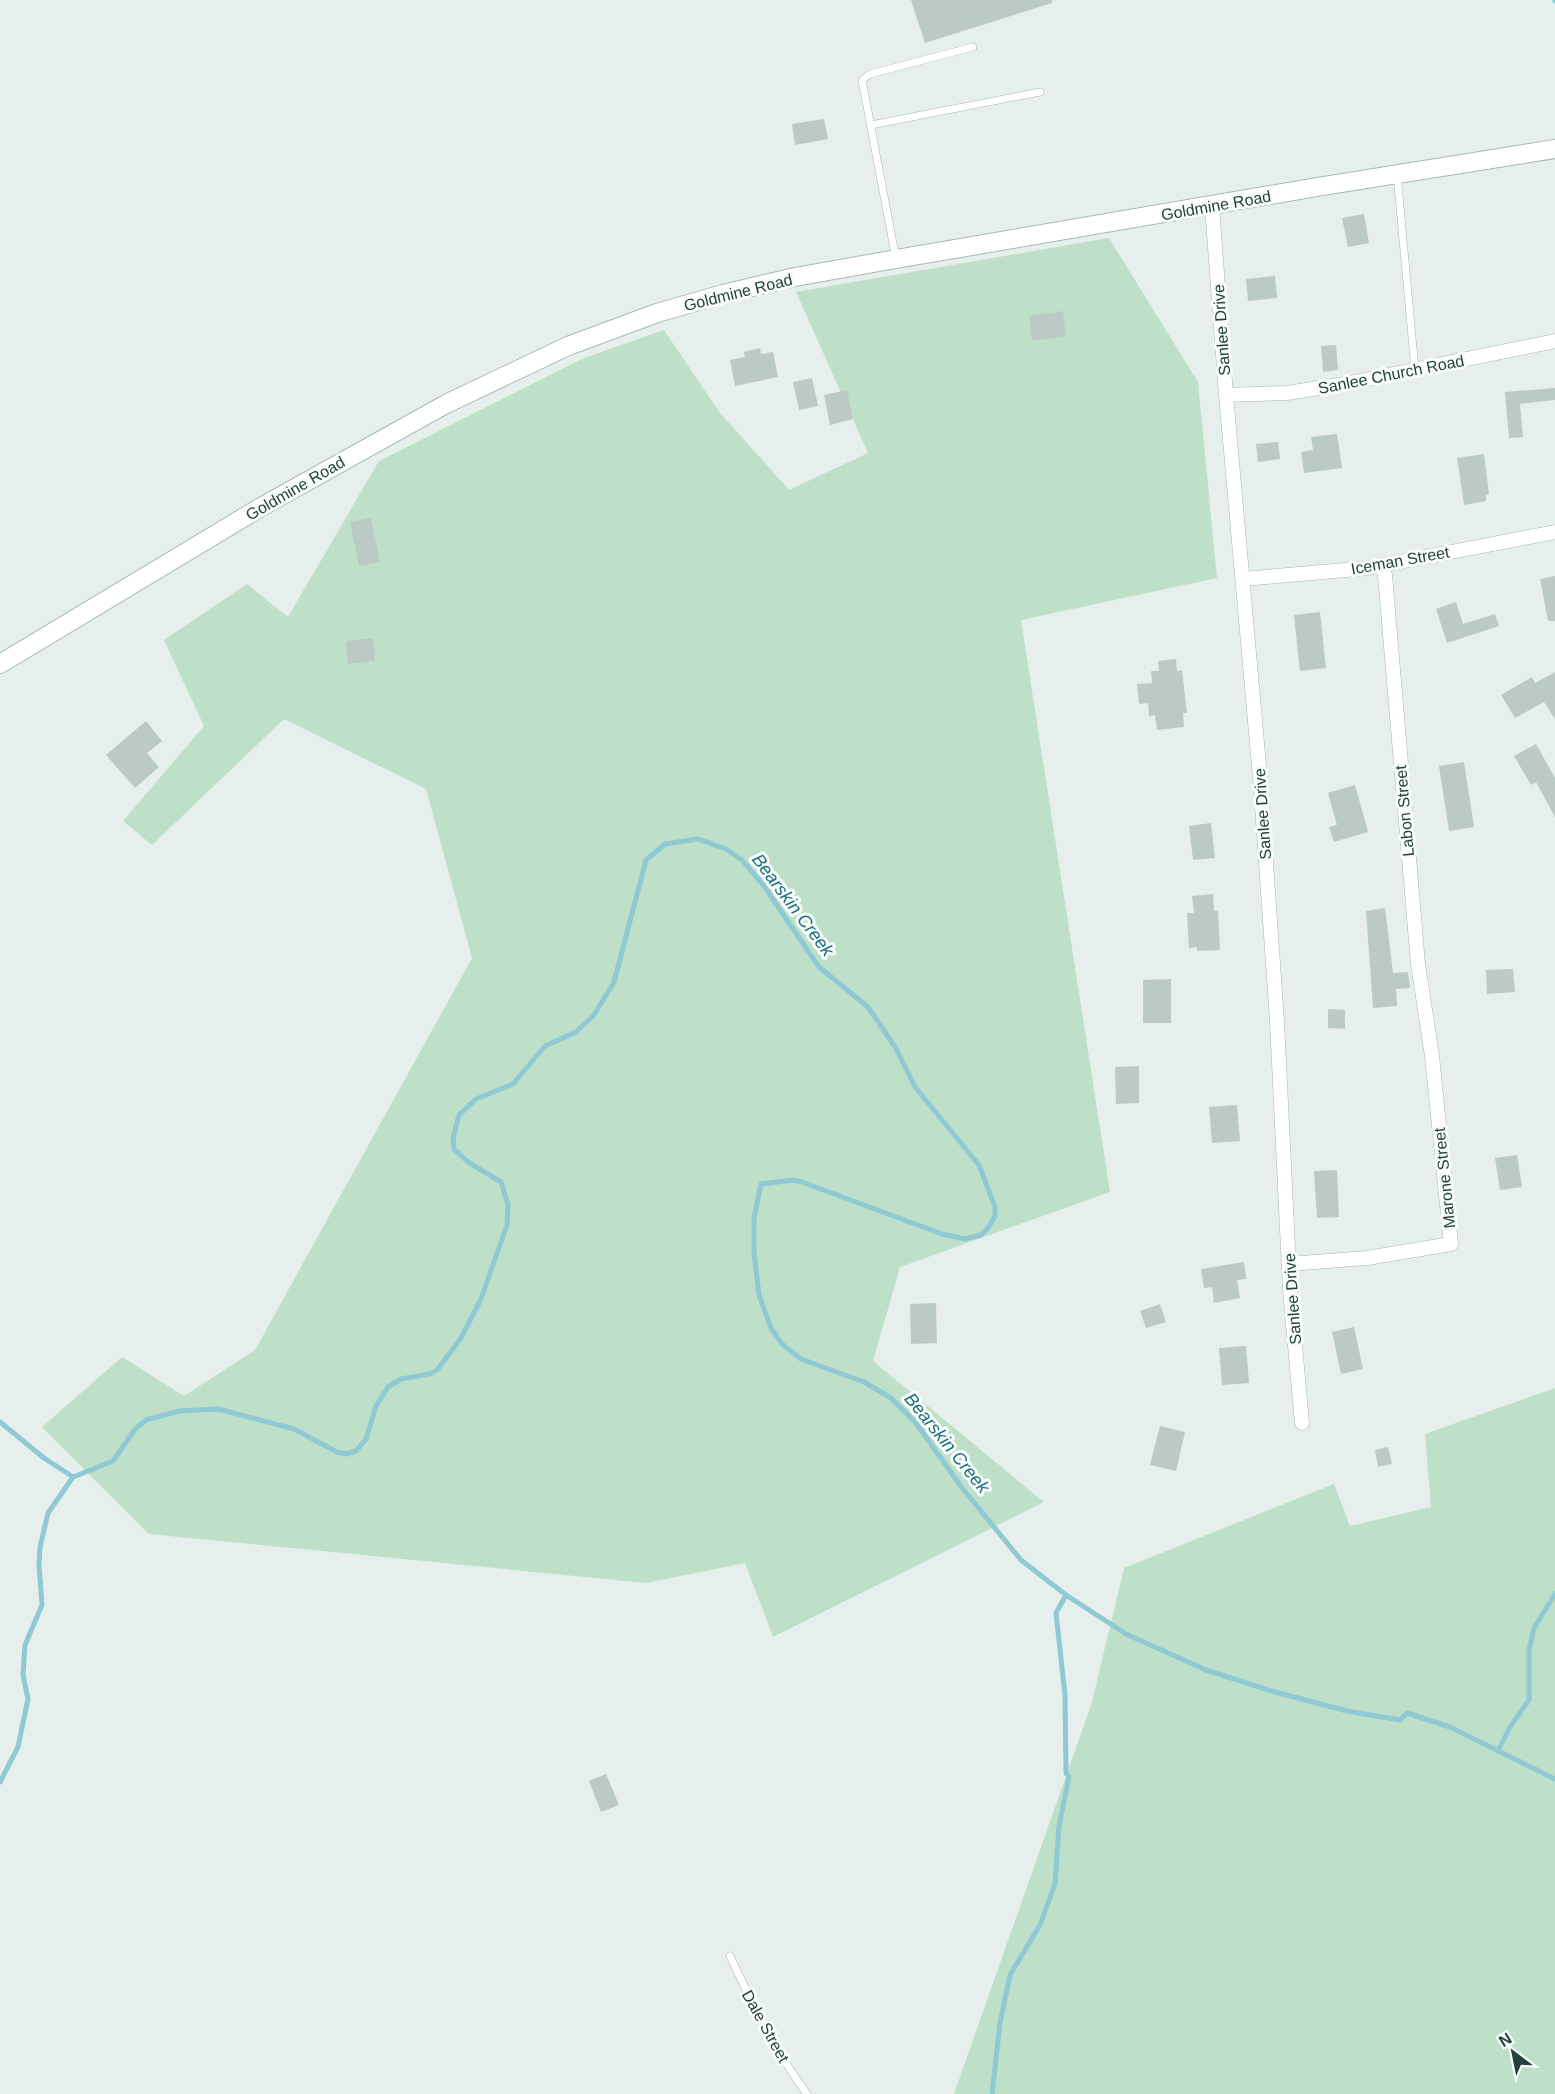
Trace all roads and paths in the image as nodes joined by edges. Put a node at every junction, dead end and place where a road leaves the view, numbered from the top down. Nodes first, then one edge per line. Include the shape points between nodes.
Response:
1 (973, 47) dead end
2 (1040, 92) dead end
3 (871, 125) junction
4 (1555, 150) edge
5 (1397, 174) junction
6 (1212, 206) junction
7 (896, 259) junction
8 (1555, 341) edge
9 (1415, 370) junction
10 (1226, 395) junction
11 (1555, 532) edge
12 (1382, 565) junction
13 (1244, 579) junction
14 (0, 664) edge
15 (1432, 1056) joint
16 (1289, 1264) junction
17 (1302, 1423) dead end
18 (730, 1956) dead end
19 (807, 2094) edge

1 - 3 lane via 870,74 862,80
2 - 3 lane
3 - 7 lane
4 - 5 main road, Goldmine Road
5 - 6 main road, Goldmine Road
5 - 9 lane
6 - 7 main road, Goldmine Road
6 - 10 street, Sanlee Drive
7 - 14 main road, Goldmine Road via 723,294 568,346 446,404 341,461
8 - 9 street, Sanlee Church Road
9 - 10 street, Sanlee Church Road via 1287,393
10 - 13 street, Sanlee Drive
11 - 12 street, Iceman Street
12 - 13 street, Iceman Street
12 - 15 street, Labon Street via 1417,952
13 - 16 street, Sanlee Drive via 1277,1021
15 - 16 street, Marone Street via 1451,1244 1367,1258
16 - 17 street, Sanlee Drive
18 - 19 lane, Dale Street via 751,2001

